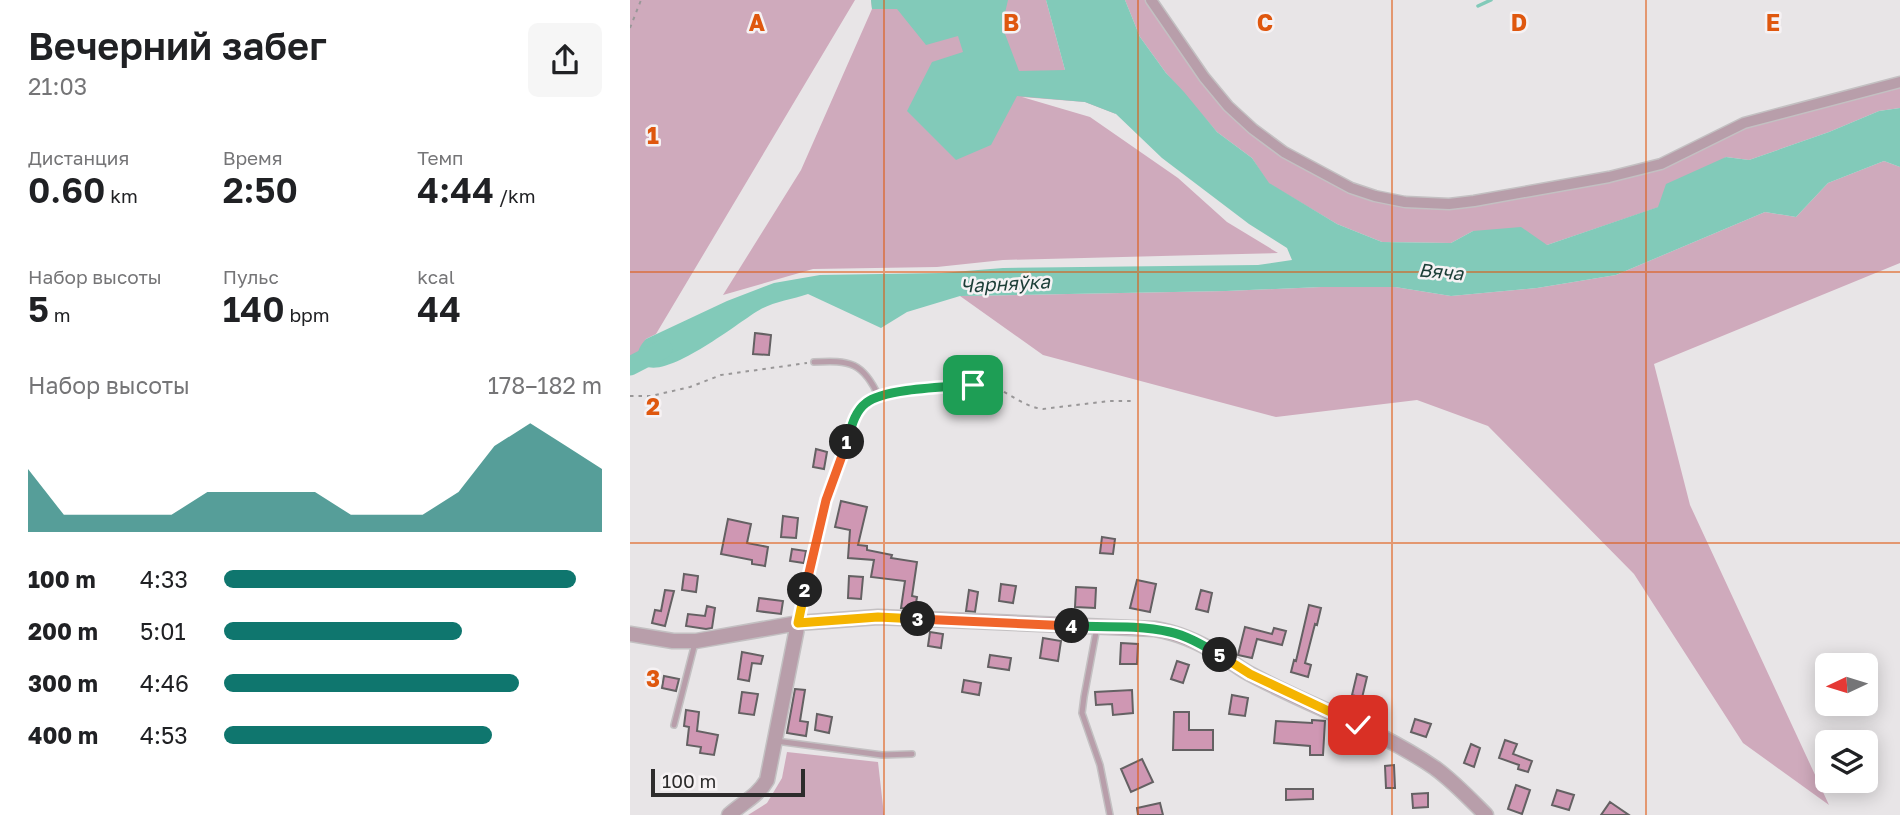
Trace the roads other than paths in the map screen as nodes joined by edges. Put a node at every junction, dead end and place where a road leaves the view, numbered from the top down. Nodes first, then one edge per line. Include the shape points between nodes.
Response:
1 (1151, 0) edge
2 (1900, 82) edge
3 (814, 362) road end
4 (798, 623) junction
5 (1097, 627) junction
6 (630, 634) edge
7 (696, 641) junction
8 (674, 725) dead end
9 (776, 741) junction
10 (912, 754) dead end
11 (729, 815) edge
12 (1110, 815) edge
13 (1486, 815) edge

1 - 2 street via 1204,77 1253,129 1284,152 1350,188 1405,202 1474,201 1609,177 1661,164 1744,123
3 - 4 lane via 854,364 879,397 866,403 851,427 826,500
4 - 5 street via 878,617
4 - 7 street
4 - 9 street
5 - 12 lane via 1083,713
5 - 13 street via 1156,629 1190,639 1250,674 1406,750 1437,769
6 - 7 street
7 - 8 lane
9 - 10 lane via 882,755
9 - 11 street via 762,789

